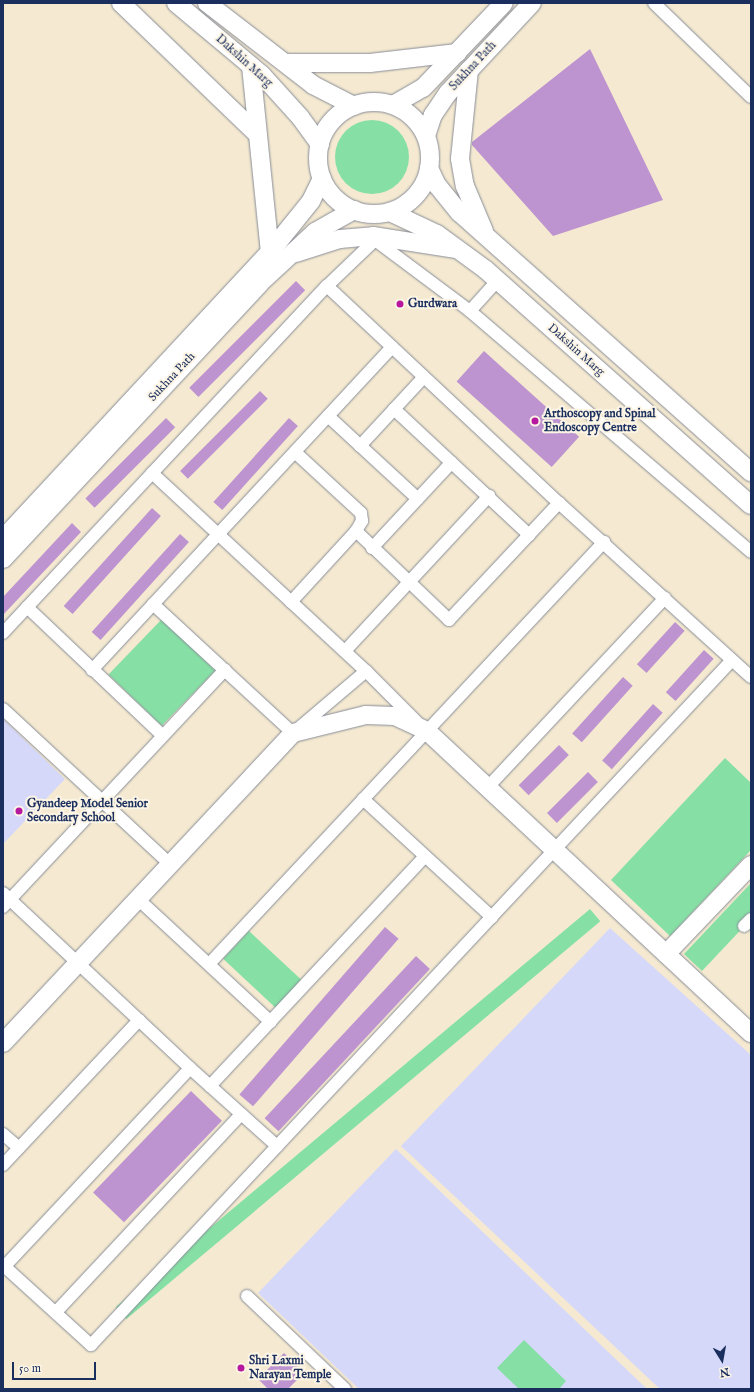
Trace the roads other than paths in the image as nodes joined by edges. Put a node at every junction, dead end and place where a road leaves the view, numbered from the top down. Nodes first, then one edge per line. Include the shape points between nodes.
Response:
1 (121, 3) edge
2 (176, 3) edge
3 (207, 3) edge
4 (231, 3) edge
5 (504, 3) edge
6 (532, 3) edge
7 (654, 3) edge
8 (238, 27) junction
9 (457, 53) junction
10 (285, 63) junction
11 (251, 66) junction
12 (469, 70) junction
13 (751, 97) edge
14 (393, 105) junction
15 (354, 106) junction
16 (257, 134) junction
17 (426, 136) junction
18 (320, 146) junction
19 (429, 168) junction
20 (322, 178) junction
21 (354, 210) junction
22 (390, 212) junction
23 (487, 237) junction
24 (460, 250) junction
25 (270, 252) junction
26 (291, 255) junction
27 (498, 280) junction
28 (327, 286) junction
29 (470, 311) junction
30 (392, 348) junction
31 (424, 377) junction
32 (394, 409) junction
33 (328, 416) junction
34 (360, 446) junction
35 (295, 452) junction
36 (452, 462) junction
37 (751, 472) edge
38 (152, 473) junction
39 (489, 496) junction
40 (418, 499) junction
41 (559, 502) junction
42 (751, 505) edge
43 (356, 531) junction
44 (218, 535) junction
45 (529, 535) junction
46 (3, 539) edge
47 (604, 542) junction
48 (372, 548) junction
49 (751, 552) edge
50 (3, 559) edge
51 (410, 582) junction
52 (665, 598) junction
53 (291, 602) junction
54 (153, 604) junction
55 (27, 607) junction
56 (3, 633) edge
57 (345, 651) junction
58 (732, 660) junction
59 (92, 670) junction
60 (225, 670) junction
61 (366, 671) junction
62 (751, 677) edge
63 (3, 709) edge
64 (425, 729) junction
65 (293, 733) junction
66 (162, 736) junction
67 (488, 787) junction
68 (363, 799) junction
69 (102, 801) junction
70 (555, 849) junction
71 (424, 857) junction
72 (170, 864) junction
73 (751, 865) edge
74 (138, 898) junction
75 (5, 900) edge
76 (492, 917) junction
77 (666, 954) junction
78 (78, 963) junction
79 (210, 963) junction
80 (139, 1020) junction
81 (270, 1022) junction
82 (751, 1033) edge
83 (3, 1043) edge
84 (190, 1068) junction
85 (210, 1086) junction
86 (241, 1114) junction
87 (3, 1134) edge
88 (277, 1146) junction
89 (19, 1148) junction
90 (3, 1165) edge
91 (4, 1266) edge
92 (247, 1296) dead end
93 (56, 1312) junction
94 (345, 1389) edge

1 - 16 main road
2 - 11 main road, Dakshin Marg
3 - 8 main road, Dakshin Marg
4 - 8 main road
5 - 9 main road, Sukhna Path
6 - 12 main road, Sukhna Path
7 - 13 street
8 - 10 main road, Dakshin Marg
9 - 10 main road via 370,63
9 - 14 main road, Sukhna Path via 424,88
10 - 15 main road, Dakshin Marg via 313,85
11 - 16 main road
11 - 18 main road, Dakshin Marg via 300,117
12 - 17 main road, Sukhna Path via 440,104
12 - 23 main road via 460,159 465,186
14 - 15 main road via 377,102
14 - 17 main road via 420,125
15 - 18 main road via 338,116 327,128
16 - 25 main road
17 - 19 main road
18 - 20 main road via 318,157
19 - 22 main road via 421,189 410,201
19 - 23 main road, Dakshin Marg via 437,186 460,213
20 - 21 main road via 331,193
20 - 25 main road, Sukhna Path via 311,201
21 - 22 main road via 369,213
21 - 26 main road, Sukhna Path via 315,232
22 - 24 main road, Dakshin Marg via 438,234
23 - 37 main road, Dakshin Marg
24 - 26 main road via 373,236 340,239
24 - 27 main road, Dakshin Marg
25 - 46 main road, Sukhna Path
26 - 50 main road, Sukhna Path via 260,283
27 - 29 street
27 - 42 main road, Dakshin Marg
28 - 29 street via 375,240
28 - 30 street
28 - 38 street
29 - 49 street
30 - 31 street
30 - 33 street
31 - 32 street
31 - 41 street
32 - 34 street
32 - 36 street
33 - 34 street
33 - 35 street
34 - 40 street
35 - 43 street via 361,513 362,521
35 - 44 street
36 - 39 street
36 - 40 street
38 - 44 street
38 - 55 street
39 - 45 street
39 - 51 street
40 - 48 street
41 - 45 street
41 - 47 street
43 - 48 street
43 - 53 street
44 - 53 street
44 - 54 street
45 - 51 street via 449,620
47 - 52 street
47 - 64 street
48 - 51 street
51 - 57 street
52 - 58 street
52 - 67 street
53 - 57 street
54 - 59 street
54 - 60 street
55 - 56 street
55 - 59 street
57 - 61 street
58 - 62 street
58 - 70 street
59 - 66 street
60 - 65 street
60 - 66 street
61 - 64 street
61 - 65 street
63 - 69 street
64 - 65 main road via 395,716 366,715
64 - 67 main road
64 - 68 street
65 - 72 main road
66 - 69 street
67 - 70 main road
68 - 71 street
68 - 79 street
69 - 72 street
69 - 75 street
70 - 76 street
70 - 77 main road
71 - 76 street
71 - 81 street
72 - 74 main road
73 - 77 main road
74 - 78 main road
74 - 79 street
75 - 78 street
76 - 88 street
77 - 82 main road
78 - 80 street
78 - 83 main road
79 - 81 street
80 - 84 street
80 - 89 street
81 - 85 street
84 - 85 street
84 - 91 street
85 - 86 street
86 - 88 street
86 - 93 street
87 - 89 street
88 - 93 street via 91,1345
89 - 90 street
91 - 93 street
92 - 94 street

